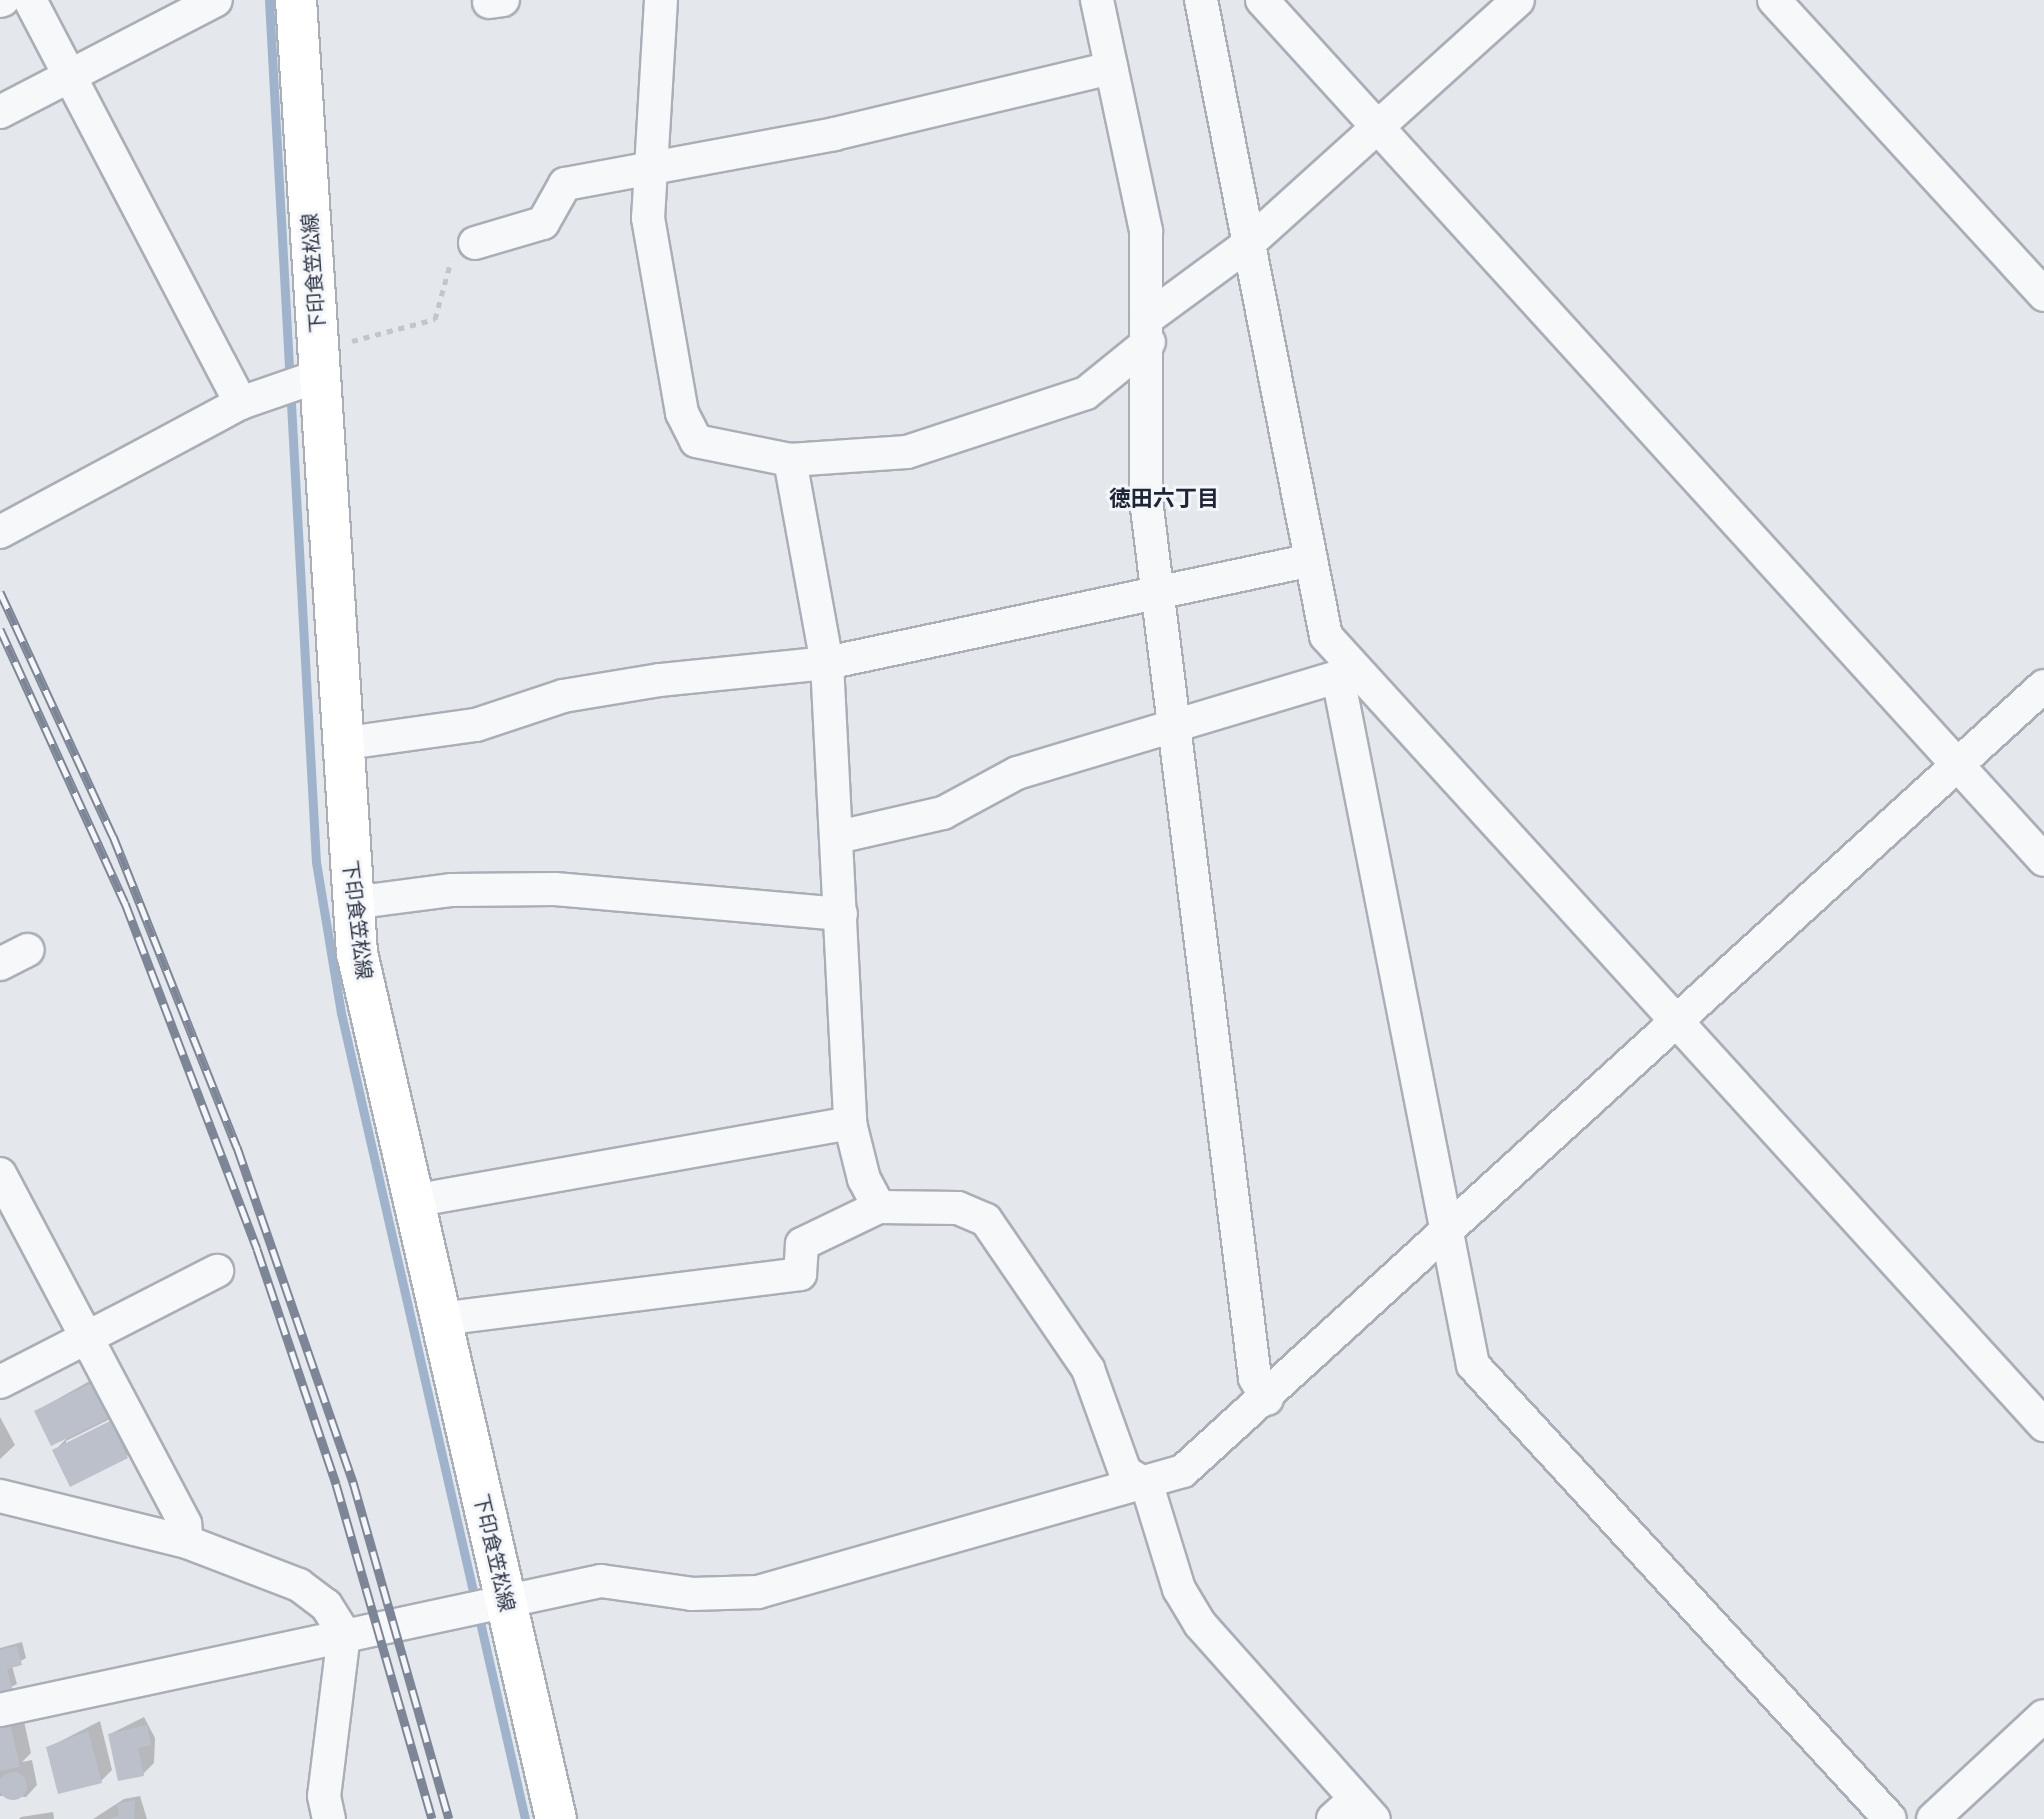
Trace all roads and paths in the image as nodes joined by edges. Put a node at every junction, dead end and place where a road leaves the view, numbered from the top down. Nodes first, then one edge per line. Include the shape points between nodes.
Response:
1 (30, 0) edge
2 (216, 0) edge
3 (296, 0) edge
4 (661, 0) edge
5 (1097, 0) edge
6 (1201, 0) edge
7 (1262, 0) edge
8 (1518, 0) edge
9 (1774, 0) edge
10 (1111, 68) junction
11 (70, 77) junction
12 (0, 112) edge
13 (1379, 126) junction
14 (647, 165) junction
15 (475, 243) joint
16 (1247, 245) junction
17 (2044, 295) edge
18 (1149, 330) junction
19 (318, 368) junction
20 (250, 400) junction
21 (790, 460) junction
22 (0, 532) edge
23 (1311, 560) junction
24 (1157, 593) junction
25 (827, 663) junction
26 (1344, 671) junction
27 (2044, 686) edge
28 (1171, 725) junction
29 (340, 744) junction
30 (1957, 765) junction
31 (838, 837) junction
32 (2044, 860) edge
33 (352, 903) junction
34 (841, 914) junction
35 (28, 950) dead end
36 (0, 964) edge
37 (1676, 1024) junction
38 (850, 1123) junction
39 (0, 1174) edge
40 (413, 1201) junction
41 (879, 1207) junction
42 (1448, 1234) junction
43 (217, 1271) dead end
44 (440, 1319) junction
45 (85, 1339) junction
46 (0, 1382) edge
47 (1267, 1399) junction
48 (2044, 1425) edge
49 (1147, 1485) junction
50 (0, 1496) edge
51 (187, 1542) junction
52 (498, 1600) junction
53 (344, 1634) junction
54 (0, 1710) edge
55 (2044, 1716) edge
56 (1354, 1812) edge
57 (329, 1819) edge
58 (556, 1819) edge
59 (1890, 1819) edge
60 (1933, 1819) edge

1 - 11 street
2 - 11 street
3 - 19 main road, 下印食笠松線
4 - 14 street via 661,92
5 - 10 street
6 - 16 street
7 - 13 street
8 - 13 street
9 - 17 street
10 - 14 street via 834,134
10 - 18 street via 1146,231
11 - 12 street
11 - 20 street
13 - 16 street
13 - 30 street
14 - 15 street via 565,184 543,223
14 - 21 street via 648,218 682,413 696,441
15 - 19 path via 454,250 435,319
16 - 18 street
16 - 23 street
18 - 21 street via 1086,393 988,430 907,452
18 - 24 street via 1146,500
19 - 20 street
19 - 29 main road, 下印食笠松線
20 - 22 street
21 - 25 street
23 - 24 street
23 - 26 street via 1326,636
24 - 25 street
24 - 28 street
25 - 29 street via 563,696 476,725
25 - 31 street
26 - 28 street
26 - 37 street
26 - 42 street
27 - 30 street
28 - 31 street via 1017,773 943,813
28 - 47 street via 1255,1378
29 - 33 main road, 下印食笠松線
30 - 32 street
30 - 37 street
31 - 34 street
33 - 34 street via 452,890 555,889
33 - 40 main road, 下印食笠松線
34 - 38 street
35 - 36 street
37 - 42 street
37 - 48 street
38 - 40 street
38 - 41 street
39 - 45 street
40 - 44 main road, 下印食笠松線
41 - 44 street via 802,1244 800,1274
41 - 49 street via 958,1208 986,1220 1088,1369 1125,1472
42 - 47 street
42 - 59 street via 1473,1365
43 - 45 street
44 - 52 main road, 下印食笠松線
45 - 46 street
45 - 51 street via 185,1524
47 - 49 street via 1200,1460
49 - 52 street via 758,1592 692,1594 601,1581
49 - 56 street via 1179,1589 1200,1624
50 - 51 street
51 - 53 street via 299,1585 326,1605
52 - 53 street
52 - 58 main road, 下印食笠松線
53 - 54 street
53 - 57 street via 324,1796
55 - 60 street

